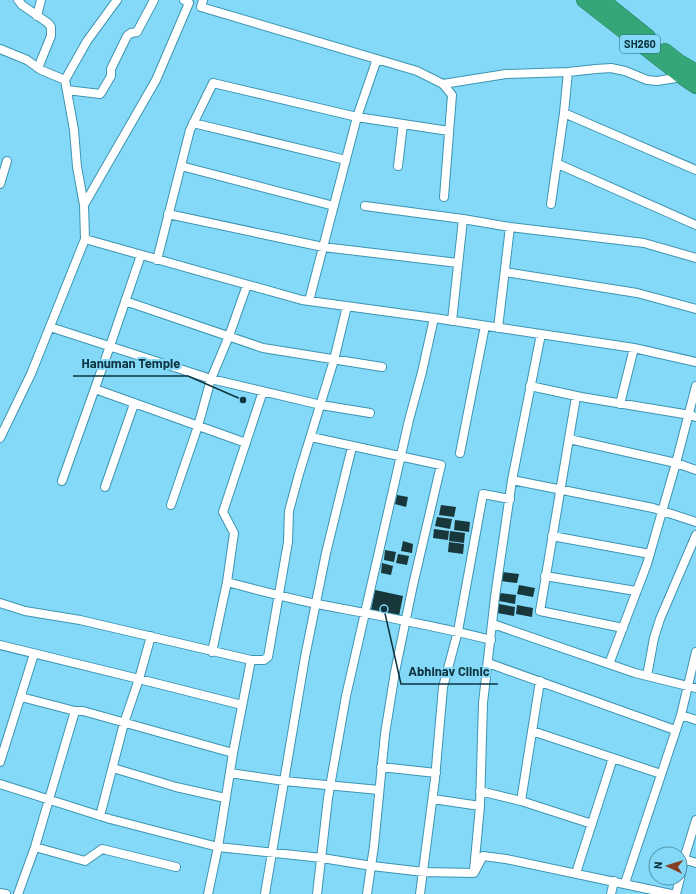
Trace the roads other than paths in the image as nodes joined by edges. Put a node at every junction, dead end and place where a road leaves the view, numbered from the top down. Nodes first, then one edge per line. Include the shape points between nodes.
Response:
1 (18, 0) edge
2 (41, 0) edge
3 (117, 0) edge
4 (154, 0) edge
5 (584, 0) edge
6 (602, 0) edge
7 (186, 1) edge
8 (202, 4) edge
9 (37, 16) junction
10 (0, 49) edge
11 (376, 59) junction
12 (38, 68) junction
13 (568, 72) junction
14 (689, 75) edge
15 (65, 80) junction
16 (443, 84) junction
17 (696, 86) edge
18 (67, 90) junction
19 (564, 113) junction
20 (357, 117) junction
21 (193, 123) junction
22 (403, 124) junction
23 (449, 131) junction
24 (346, 160) junction
25 (7, 161) dead end
26 (558, 164) junction
27 (180, 166) junction
28 (398, 166) dead end
29 (696, 170) edge
30 (0, 184) edge
31 (444, 197) dead end
32 (551, 204) dead end
33 (84, 205) junction
34 (334, 206) junction
35 (365, 206) dead end
36 (168, 214) junction
37 (463, 219) junction
38 (696, 225) edge
39 (510, 227) junction
40 (85, 239) junction
41 (323, 247) junction
42 (141, 255) junction
43 (695, 256) edge
44 (156, 260) junction
45 (458, 263) junction
46 (505, 272) junction
47 (247, 285) junction
48 (125, 301) junction
49 (309, 302) junction
50 (347, 306) junction
51 (696, 309) edge
52 (434, 318) junction
53 (452, 321) junction
54 (486, 326) junction
55 (50, 327) junction
56 (498, 328) junction
57 (541, 334) junction
58 (229, 336) junction
59 (110, 346) junction
60 (634, 348) junction
61 (334, 360) junction
62 (696, 362) edge
63 (382, 367) dead end
64 (211, 379) junction
65 (530, 386) junction
66 (696, 386) edge
67 (95, 389) junction
68 (263, 391) junction
69 (576, 396) junction
70 (134, 404) junction
71 (620, 404) junction
72 (321, 405) junction
73 (370, 413) dead end
74 (693, 416) edge
75 (198, 426) junction
76 (0, 436) edge
77 (311, 437) junction
78 (569, 439) junction
79 (246, 443) junction
80 (352, 447) junction
81 (460, 453) dead end
82 (401, 457) junction
83 (676, 463) junction
84 (696, 470) edge
85 (512, 480) junction
86 (62, 481) dead end
87 (105, 487) dead end
88 (560, 489) junction
89 (510, 499) junction
90 (171, 505) dead end
91 (663, 511) junction
92 (696, 522) edge
93 (696, 535) edge
94 (552, 536) junction
95 (650, 554) junction
96 (546, 576) junction
97 (227, 582) junction
98 (636, 591) junction
99 (278, 595) junction
100 (0, 603) edge
101 (316, 604) junction
102 (365, 612) junction
103 (406, 620) junction
104 (493, 624) junction
105 (623, 628) junction
106 (458, 631) junction
107 (151, 636) junction
108 (491, 640) junction
109 (0, 645) edge
110 (212, 652) junction
111 (696, 652) edge
112 (34, 654) junction
113 (251, 660) junction
114 (488, 663) junction
115 (609, 664) junction
116 (647, 676) junction
117 (139, 679) junction
118 (540, 681) junction
119 (692, 687) edge
120 (21, 697) junction
121 (242, 705) junction
122 (75, 711) junction
123 (680, 715) junction
124 (696, 720) edge
125 (124, 723) junction
126 (676, 730) junction
127 (532, 731) junction
128 (233, 753) junction
129 (613, 758) junction
130 (0, 762) edge
131 (381, 767) junction
132 (113, 768) junction
133 (230, 773) junction
134 (436, 773) junction
135 (661, 774) junction
136 (284, 781) junction
137 (0, 784) edge
138 (330, 786) junction
139 (379, 790) junction
140 (480, 791) junction
141 (225, 798) junction
142 (433, 798) junction
143 (48, 799) junction
144 (521, 801) junction
145 (480, 806) junction
146 (100, 816) junction
147 (696, 820) edge
148 (592, 824) junction
149 (688, 846) edge
150 (35, 847) junction
151 (218, 847) junction
152 (272, 853) junction
153 (322, 858) junction
154 (372, 866) junction
155 (176, 867) dead end
156 (424, 872) junction
157 (474, 873) junction
158 (576, 873) junction
159 (614, 881) junction
160 (625, 883) junction
161 (658, 892) edge
162 (0, 893) edge
163 (6, 894) edge
164 (18, 894) edge
165 (208, 894) edge
166 (265, 894) edge
167 (317, 894) edge
168 (366, 894) edge
169 (420, 894) edge
170 (611, 894) edge
171 (671, 894) edge

1 - 9 street
2 - 9 street
3 - 15 street via 87,41
4 - 18 street via 137,32 127,36 101,93
5 - 14 highway, SH260
6 - 14 highway, SH260 via 679,62
7 - 8 street
7 - 33 street via 156,80
8 - 11 street
9 - 12 street via 48,23 52,32
10 - 12 street
11 - 16 street via 417,71
11 - 20 street
12 - 15 street
13 - 14 street via 611,68 646,80 657,81
13 - 16 street via 506,74
13 - 19 street
14 - 17 highway, SH260
15 - 18 street
16 - 23 street via 452,95
18 - 33 street
19 - 26 street
19 - 29 street
20 - 21 street via 212,83
20 - 22 street
20 - 24 street
21 - 24 street
21 - 27 street
22 - 23 street
22 - 28 street
23 - 31 street
24 - 34 street
25 - 30 street
26 - 32 street
26 - 38 street
27 - 34 street
27 - 36 street
33 - 40 street
34 - 41 street
35 - 37 street
36 - 41 street
36 - 44 street
37 - 39 street
37 - 45 street
39 - 43 street via 644,243
39 - 46 street
40 - 42 street
40 - 55 street
41 - 45 street
41 - 49 street
42 - 44 street
42 - 48 street
44 - 47 street
45 - 53 street
46 - 51 street via 637,293
46 - 56 street
47 - 49 street
47 - 58 street
48 - 58 street
48 - 59 street
49 - 50 street
50 - 52 street
50 - 61 street
52 - 53 street
52 - 82 street
53 - 54 street
54 - 56 street
54 - 81 street
55 - 59 street
55 - 76 street via 31,374
56 - 57 street
57 - 60 street
57 - 65 street
58 - 61 street via 263,348
58 - 64 street
59 - 64 street
59 - 67 street
60 - 62 street
60 - 71 street
61 - 63 street
61 - 72 street
64 - 68 street
64 - 75 street
65 - 69 street
65 - 85 street
66 - 74 street
67 - 70 street
67 - 86 street
68 - 72 street
68 - 79 street
69 - 71 street
69 - 78 street
70 - 75 street
70 - 87 street
71 - 74 street
72 - 73 street
72 - 77 street
74 - 83 street
75 - 79 street
75 - 90 street
77 - 80 street
77 - 99 street via 289,511 288,542
78 - 83 street
78 - 88 street
79 - 97 street via 223,512 234,533
80 - 82 street
80 - 101 street
82 - 102 street
82 - 103 street via 441,465
83 - 84 street
83 - 91 street
85 - 88 street
85 - 89 street
88 - 91 street
88 - 94 street
89 - 104 street
89 - 106 street via 483,494
91 - 92 street
91 - 95 street
93 - 116 street via 660,619
94 - 95 street
94 - 96 street
95 - 98 street
96 - 98 street
96 - 105 street via 540,611
97 - 99 street
97 - 110 street
98 - 105 street
99 - 101 street
99 - 113 street via 268,657 264,660
100 - 107 street
101 - 102 street
101 - 136 street
102 - 103 street
102 - 138 street via 346,696
103 - 106 street
103 - 131 street via 395,672
104 - 108 street
104 - 115 street
105 - 115 street
106 - 108 street
106 - 134 street via 443,687
107 - 110 street
107 - 117 street
108 - 114 street
109 - 112 street
110 - 113 street
111 - 119 street
112 - 117 street
112 - 120 street
113 - 121 street
114 - 118 street
114 - 140 street
115 - 116 street
116 - 119 street
117 - 121 street
117 - 125 street
118 - 126 street
118 - 127 street
119 - 123 street
120 - 122 street
120 - 130 street
121 - 128 street
122 - 125 street
122 - 143 street
123 - 124 street
123 - 126 street
125 - 128 street
125 - 132 street
126 - 135 street
127 - 129 street
127 - 144 street
128 - 133 street
129 - 135 street
129 - 148 street
131 - 134 street
131 - 139 street
132 - 141 street via 176,787
132 - 146 street
133 - 136 street
133 - 141 street
134 - 142 street
135 - 160 street
136 - 138 street
136 - 152 street
137 - 143 street
138 - 139 street
138 - 153 street
139 - 154 street
140 - 144 street
140 - 145 street
141 - 151 street
142 - 145 street
142 - 156 street
143 - 146 street
143 - 150 street
144 - 148 street
145 - 157 street
146 - 151 street
147 - 149 street
148 - 158 street
150 - 155 street via 85,861 102,848
150 - 164 street
151 - 152 street
151 - 165 street
152 - 153 street
152 - 166 street
153 - 154 street
153 - 167 street
154 - 156 street
154 - 168 street
156 - 157 street
156 - 169 street
157 - 158 street via 483,856
158 - 159 street
159 - 160 street
159 - 170 street
160 - 161 street
161 - 171 street
162 - 163 street

